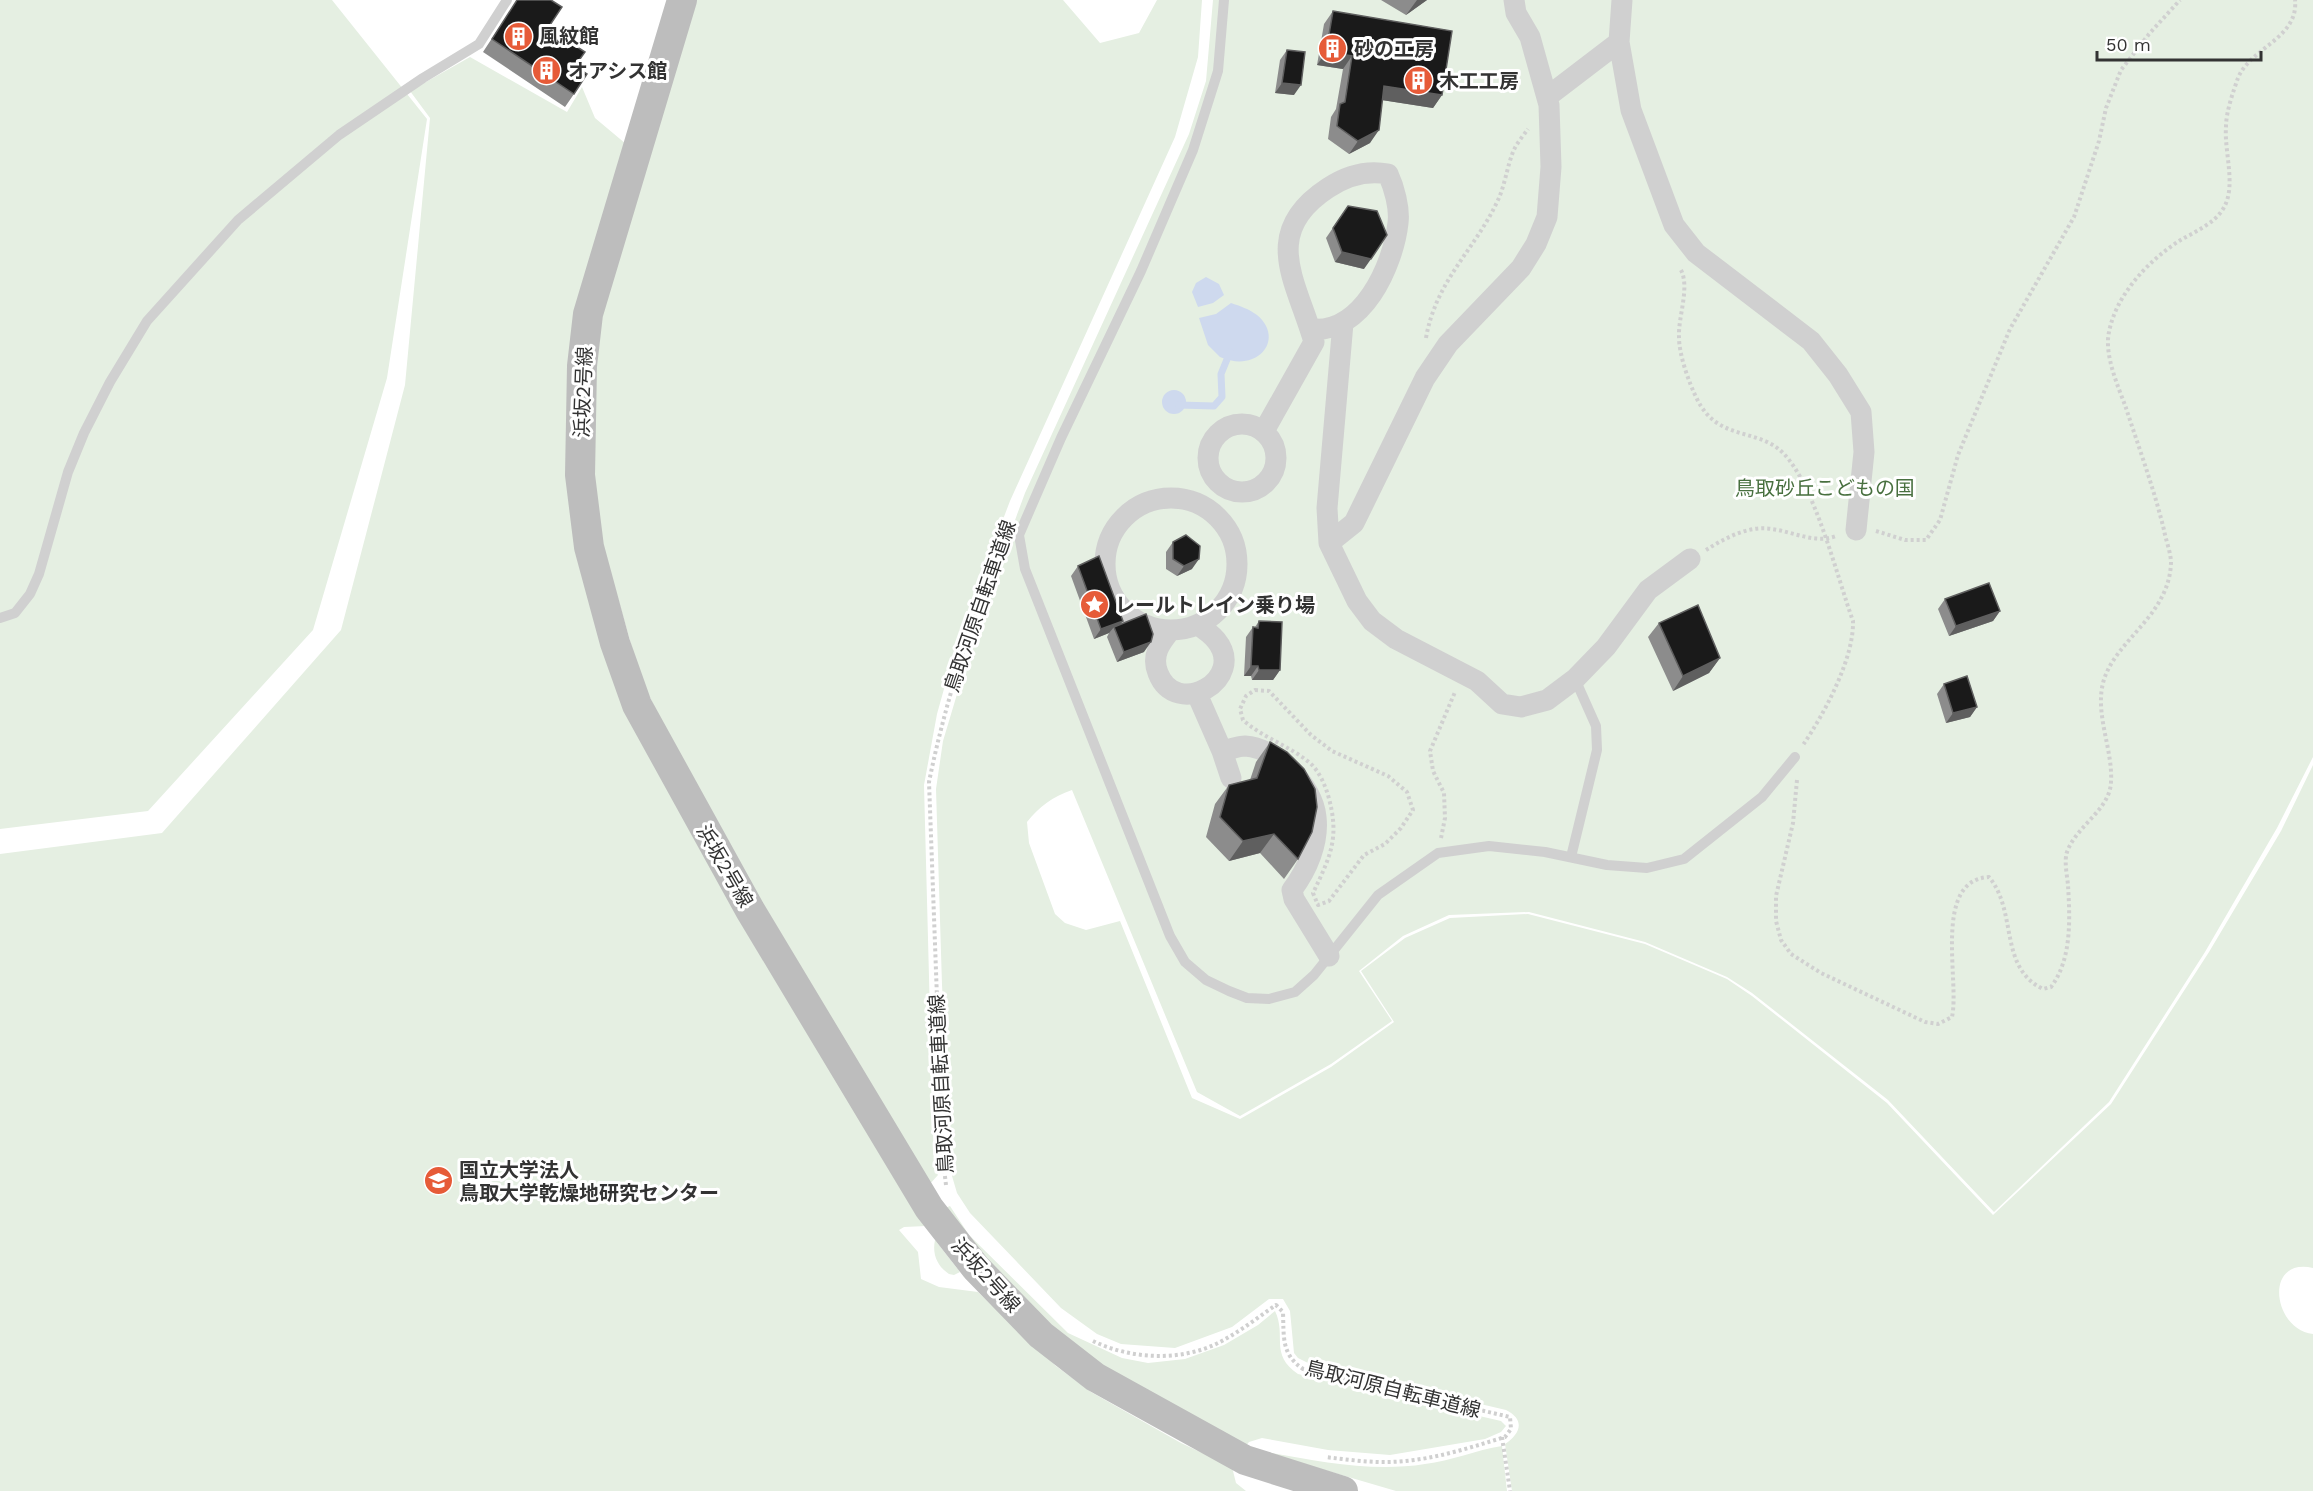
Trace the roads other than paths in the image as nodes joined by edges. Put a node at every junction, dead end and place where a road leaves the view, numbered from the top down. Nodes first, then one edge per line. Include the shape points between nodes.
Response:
1 (507, 0) edge
2 (682, 0) edge
3 (1224, 0) edge
4 (1514, 0) edge
5 (1622, 0) edge
6 (1618, 42) junction
7 (1547, 97) junction
8 (1343, 323) junction
9 (1310, 329) junction
10 (1264, 431) junction
11 (1225, 489) junction
12 (1210, 510) junction
13 (1856, 530) road end
14 (1329, 543) junction
15 (1690, 559) road end
16 (0, 618) edge
17 (1198, 625) junction
18 (1170, 631) junction
19 (1575, 679) junction
20 (1197, 694) junction
21 (1222, 751) junction
22 (1795, 758) road end
23 (1231, 778) dead end
24 (1570, 857) junction
25 (1329, 956) junction
26 (1343, 1491) edge

1 - 16 lane via 479,44 339,135 238,220 147,321 84,432 30,594 15,613
2 - 26 street, 浜坂2号線 via 588,314 582,366 580,475 589,547 615,643 638,705 750,910 894,1151 929,1208 976,1268 1041,1335 1095,1377 1245,1460
3 - 25 lane via 1218,71 1193,150 1019,535 1025,569 1170,936 1185,962 1206,980 1228,991 1246,998 1269,999 1295,992
4 - 7 street via 1516,13 1530,37
5 - 6 street
6 - 7 street
6 - 13 street via 1630,110 1674,225 1696,253 1811,341 1861,412 1864,452
7 - 14 street via 1551,167 1548,218 1536,244 1521,268 1448,344 1354,523
8 - 9 street via 1320,331
8 - 9 street via 1362,306 1389,262 1399,221 1394,186 1388,174 1375,171 1342,179 1310,200 1289,230 1289,272
8 - 14 street via 1327,508
9 - 10 street via 1314,342
10 - 11 street via 1272,440 1277,462 1268,482 1248,493
10 - 11 street via 1244,424 1232,425 1214,438 1208,460 1216,481
11 - 12 street
12 - 17 street via 1232,537 1237,571 1225,603
12 - 18 street via 1184,499 1154,500 1128,513 1111,537 1106,580 1119,606 1142,624
14 - 19 street via 1357,601 1372,621 1396,639 1477,681 1502,704 1511,707 1547,700
15 - 19 street via 1648,590 1606,647
17 - 18 street
17 - 20 street via 1216,639 1224,661 1216,682
18 - 20 street via 1158,647 1158,675 1179,693
19 - 24 lane via 1596,726 1598,750
20 - 21 street
21 - 23 street
21 - 25 street via 1244,746 1266,751 1291,771 1309,793 1316,817 1314,845 1304,874 1292,890
22 - 24 lane via 1762,796 1684,859 1647,868
24 - 25 lane via 1489,846 1438,853 1378,895

